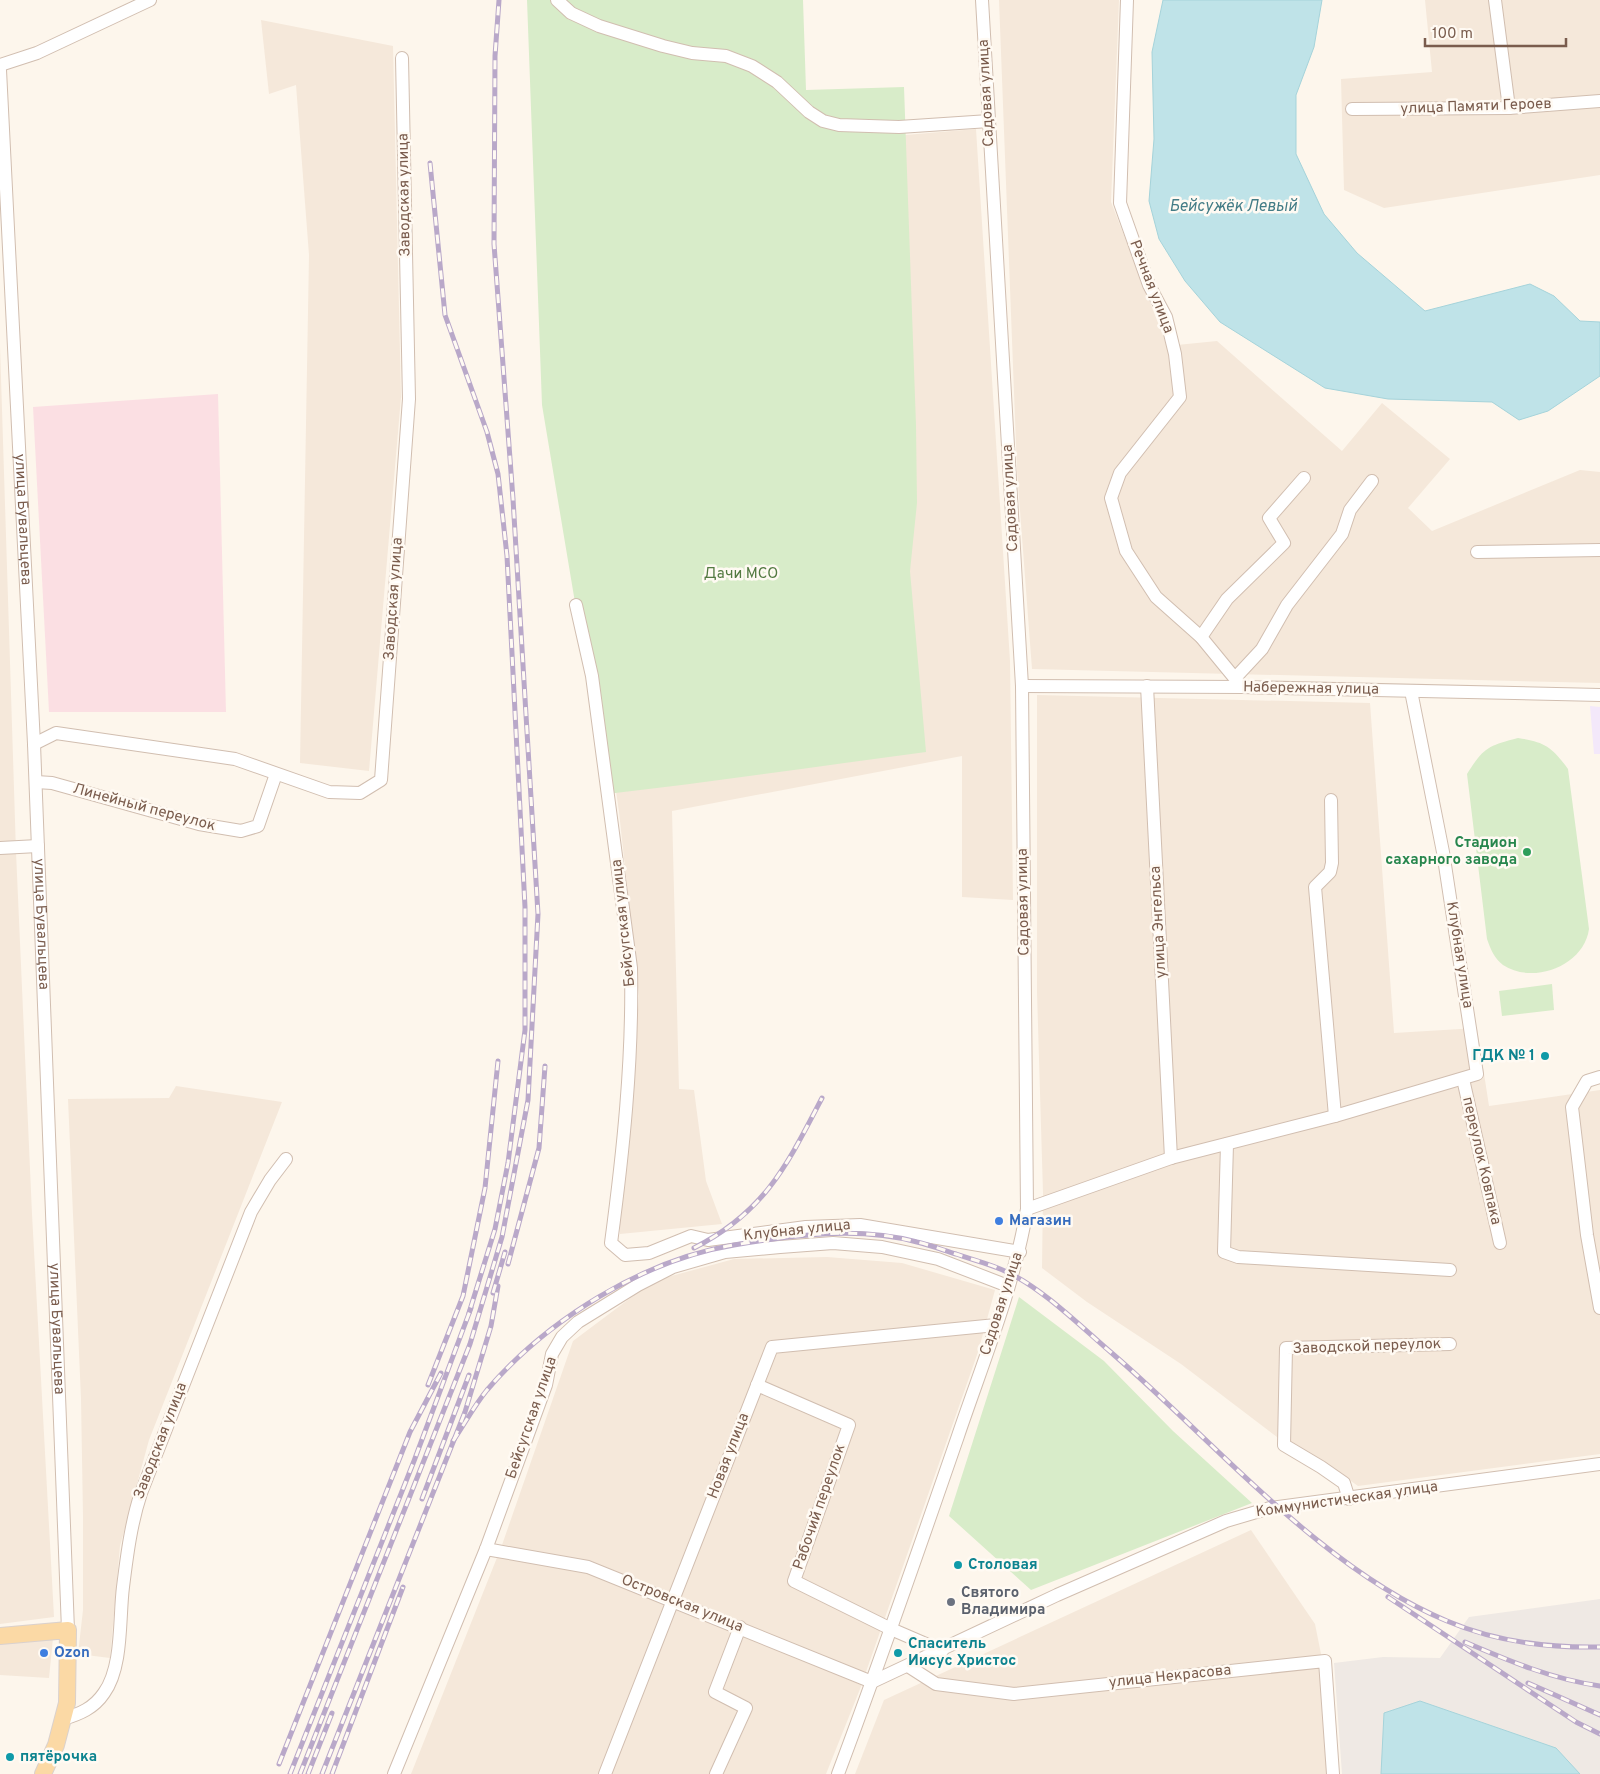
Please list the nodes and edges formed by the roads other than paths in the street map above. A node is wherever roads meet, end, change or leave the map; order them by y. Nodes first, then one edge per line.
1 (150, 0) edge
2 (557, 0) edge
3 (982, 0) edge
4 (1127, 0) edge
5 (1495, 0) edge
6 (402, 58) dead end
7 (0, 65) edge
8 (0, 70) edge
9 (1600, 101) edge
10 (1509, 108) junction
11 (1352, 109) dead end
12 (989, 121) junction
13 (1304, 478) dead end
14 (1372, 481) dead end
15 (1600, 550) edge
16 (1477, 552) dead end
17 (576, 605) dead end
18 (1201, 637) junction
19 (1239, 682) junction
20 (1022, 686) junction
21 (1147, 686) junction
22 (1411, 691) junction
23 (1600, 695) edge
24 (34, 744) junction
25 (276, 774) junction
26 (36, 782) junction
27 (1331, 800) dead end
28 (38, 846) junction
29 (0, 848) edge
30 (1600, 1077) edge
31 (1463, 1079) junction
32 (1335, 1116) junction
33 (1227, 1144) junction
34 (1171, 1158) junction
35 (286, 1159) dead end
36 (1027, 1209) junction
37 (611, 1243) joint
38 (1500, 1243) dead end
39 (1020, 1252) junction
40 (1450, 1270) dead end
41 (1008, 1286) junction
42 (1600, 1308) edge
43 (996, 1325) junction
44 (1450, 1344) dead end
45 (757, 1385) junction
46 (1600, 1464) edge
47 (1349, 1499) junction
48 (486, 1549) junction
49 (673, 1600) junction
50 (740, 1627) junction
51 (891, 1629) junction
52 (68, 1630) junction
53 (0, 1636) edge
54 (942, 1651) junction
55 (908, 1666) junction
56 (872, 1682) junction
57 (63, 1719) junction
58 (43, 1774) edge
59 (394, 1774) edge
60 (604, 1774) edge
61 (716, 1774) edge
62 (838, 1774) edge
63 (1333, 1774) edge

1 - 7 street
2 - 12 street
3 - 12 street, Садовая улица
4 - 18 street, Речная улица
5 - 10 street
6 - 25 street, Заводская улица
8 - 24 street, улица Бувальцева
9 - 10 street, улица Памяти Героев
10 - 11 street, улица Памяти Героев
12 - 20 street, Садовая улица
13 - 18 street
14 - 19 street
15 - 16 street
17 - 37 street, Бейсугская улица
18 - 19 street, Речная улица
19 - 21 street, Набережная улица
19 - 22 street, Набережная улица
20 - 21 street, Набережная улица
20 - 36 street, Садовая улица
21 - 34 street, улица Энгельса
22 - 23 street, Набережная улица
22 - 31 street, Клубная улица
24 - 25 street, Заводская улица
24 - 26 street, улица Бувальцева
25 - 26 street, Линейный переулок
26 - 28 street, улица Бувальцева
27 - 32 street
28 - 29 street
28 - 52 street, улица Бувальцева
30 - 42 street
31 - 32 street
31 - 38 street, переулок Ковпака
32 - 33 street
33 - 34 street
33 - 40 street
34 - 36 street
35 - 57 street, Заводская улица
36 - 39 street, Садовая улица
37 - 39 street, Клубная улица
39 - 41 street, Садовая улица
41 - 43 street, Садовая улица
41 - 48 street, Бейсугская улица
43 - 45 street, Новая улица
43 - 51 street, Садовая улица
44 - 47 street, Заводской переулок
45 - 49 street, Новая улица
45 - 51 street, Рабочий переулок
46 - 47 street, Коммунистическая улица
47 - 54 street, Коммунистическая улица
48 - 49 street, Островская улица
48 - 59 street, Бейсугская улица
49 - 50 street, Островская улица
49 - 60 street, Новая улица
50 - 56 street, Островская улица
50 - 61 street
51 - 54 street
51 - 56 street, Садовая улица
52 - 53 main road
52 - 57 main road, улица Бувальцева
54 - 55 street, Коммунистическая улица
55 - 56 street, Коммунистическая улица
55 - 63 street, улица Некрасова
56 - 62 street, Садовая улица
57 - 58 main road, улица Бувальцева

